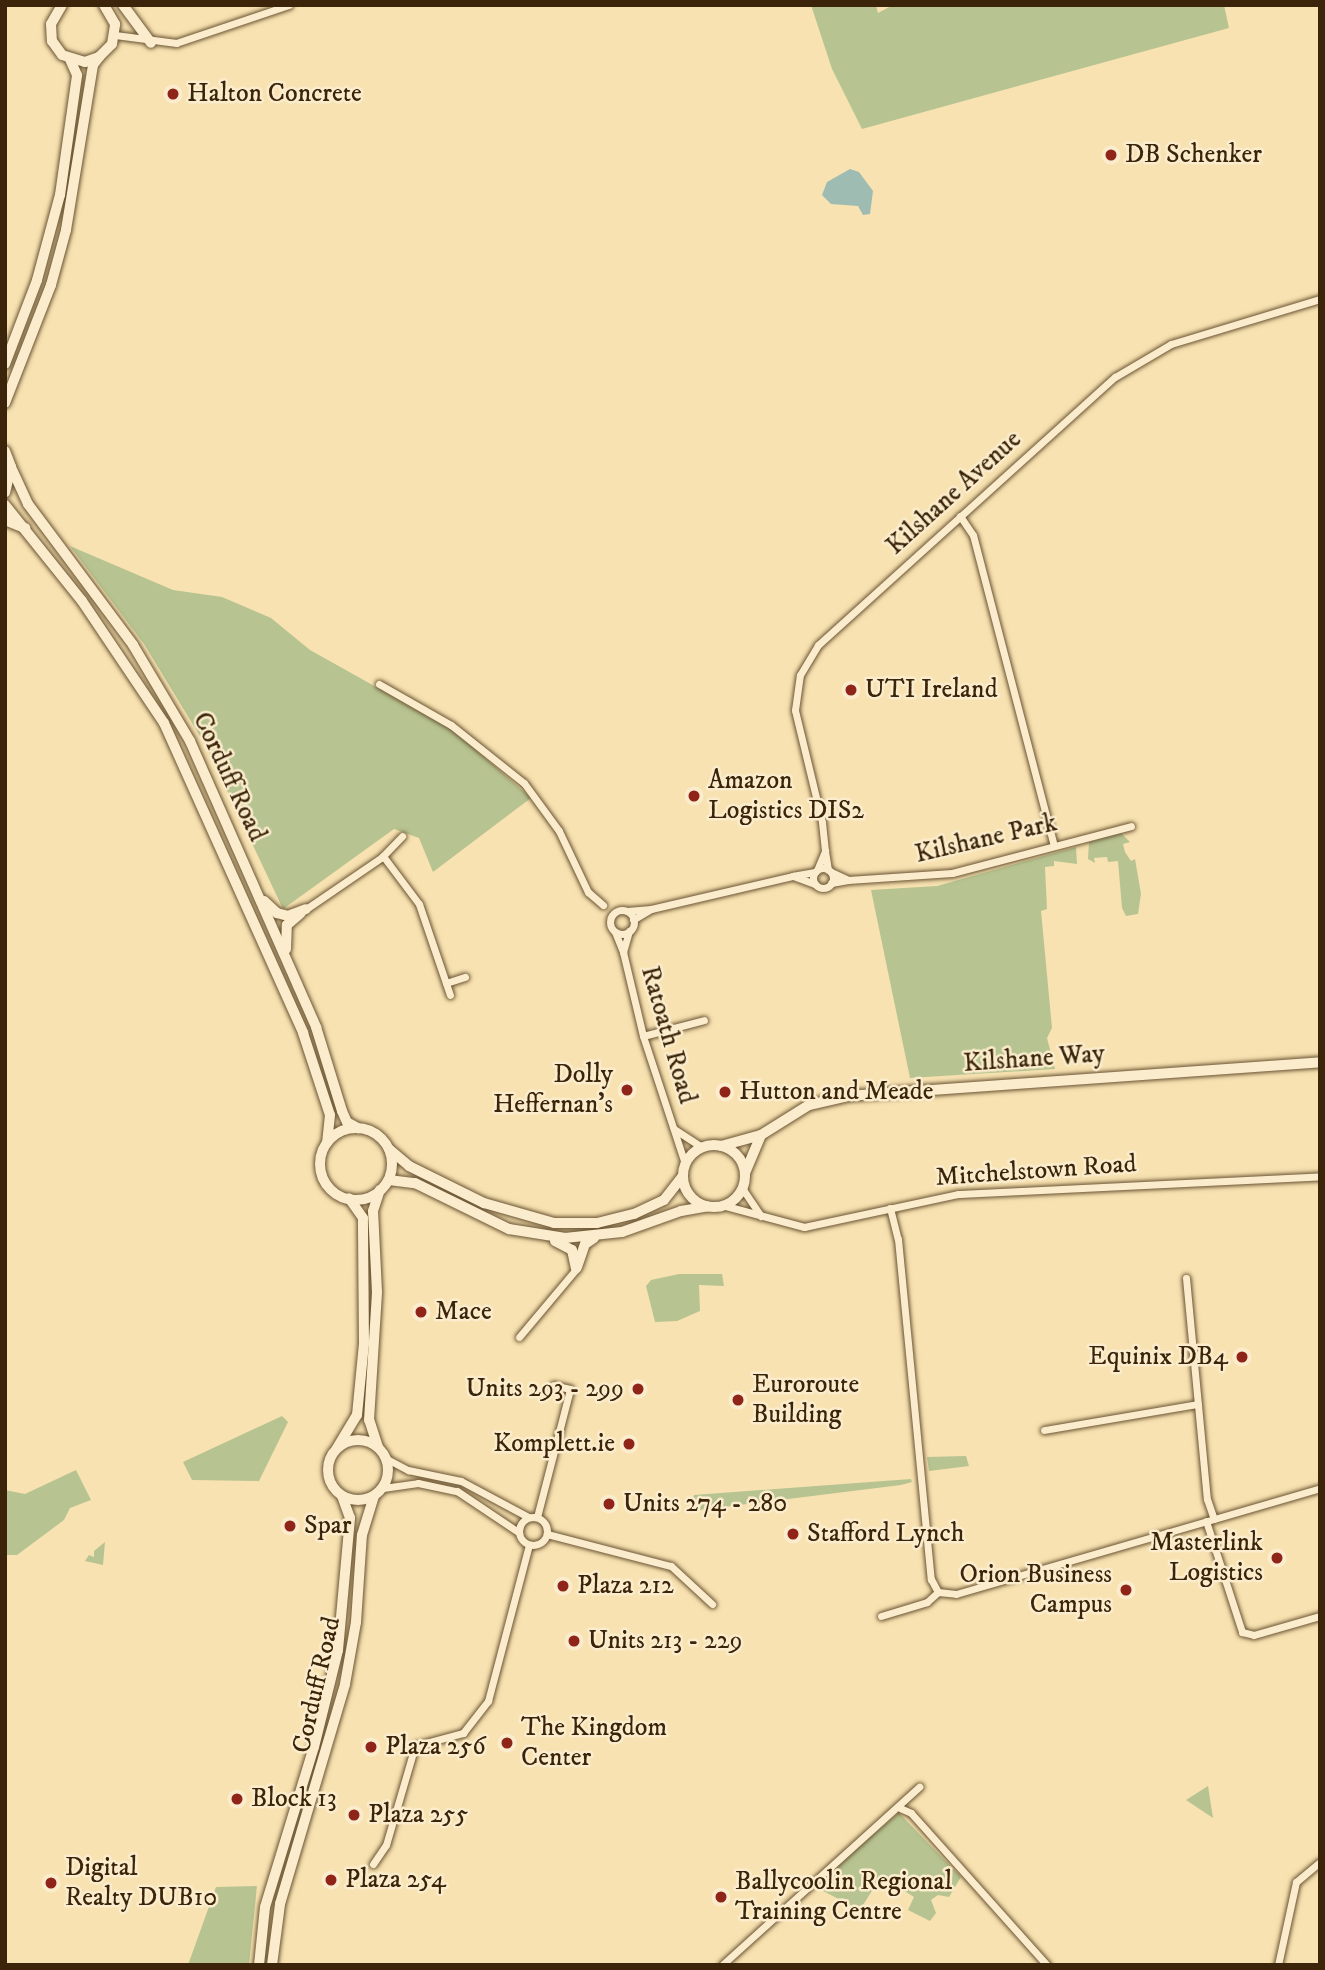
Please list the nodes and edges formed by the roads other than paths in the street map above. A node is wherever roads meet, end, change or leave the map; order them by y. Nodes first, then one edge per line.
1 (62, 5) edge
2 (104, 5) edge
3 (123, 5) edge
4 (289, 5) edge
5 (115, 35) junction
6 (151, 43) junction
7 (99, 57) junction
8 (70, 59) junction
9 (1320, 299) edge
10 (5, 365) edge
11 (5, 403) edge
12 (5, 451) edge
13 (11, 467) junction
14 (5, 492) edge
15 (5, 505) edge
16 (960, 516) junction
17 (5, 520) edge
18 (32, 534) junction
19 (379, 684) dead end
20 (1131, 825) dead end
21 (402, 836) dead end
22 (233, 839) junction
23 (1054, 846) junction
24 (825, 851) junction
25 (383, 856) junction
26 (816, 871) junction
27 (829, 871) junction
28 (793, 876) junction
29 (848, 880) junction
30 (831, 883) junction
31 (815, 884) junction
32 (603, 905) junction
33 (306, 909) junction
34 (651, 909) junction
35 (622, 911) junction
36 (633, 920) junction
37 (610, 922) junction
38 (615, 931) junction
39 (629, 931) junction
40 (623, 953) junction
41 (466, 978) dead end
42 (446, 984) junction
43 (302, 994) junction
44 (450, 995) dead end
45 (704, 1020) dead end
46 (643, 1036) junction
47 (1320, 1062) edge
48 (358, 1128) junction
49 (674, 1128) junction
50 (761, 1135) junction
51 (327, 1143) junction
52 (721, 1146) junction
53 (702, 1147) junction
54 (388, 1149) junction
55 (684, 1170) junction
56 (745, 1173) junction
57 (1320, 1176) edge
58 (388, 1180) junction
59 (742, 1188) junction
60 (380, 1190) junction
61 (349, 1198) junction
62 (722, 1205) junction
63 (708, 1206) junction
64 (890, 1208) junction
65 (761, 1216) junction
66 (540, 1236) junction
67 (597, 1237) junction
68 (576, 1269) junction
69 (1186, 1278) dead end
70 (519, 1337) dead end
71 (553, 1385) dead end
72 (1198, 1404) junction
73 (1044, 1430) dead end
74 (378, 1447) junction
75 (337, 1448) junction
76 (387, 1460) junction
77 (1320, 1488) edge
78 (379, 1492) junction
79 (342, 1496) junction
80 (528, 1517) junction
81 (537, 1517) junction
82 (1210, 1520) junction
83 (518, 1532) junction
84 (547, 1534) junction
85 (529, 1545) junction
86 (938, 1592) junction
87 (712, 1604) dead end
88 (881, 1616) dead end
89 (1320, 1616) edge
90 (919, 1787) dead end
91 (900, 1808) junction
92 (1320, 1862) edge
93 (373, 1864) dead end
94 (258, 1965) edge
95 (272, 1965) edge
96 (722, 1965) edge
97 (1047, 1965) edge
98 (1278, 1965) edge

1 - 8 street
2 - 5 street
3 - 6 street
4 - 6 street
5 - 6 street
5 - 7 street
7 - 8 street
7 - 11 street
8 - 10 street
9 - 16 street, Kilshane Avenue
12 - 13 street, Corduff Road
13 - 14 street
13 - 22 street, Corduff Road
15 - 18 street, Corduff Road
16 - 23 street
16 - 24 street, Kilshane Avenue
17 - 18 street
18 - 51 street, Corduff Road
19 - 32 street
20 - 23 street, Kilshane Park
21 - 25 street
22 - 33 street
22 - 43 street, Corduff Road
23 - 29 street, Kilshane Park
24 - 26 street
24 - 27 street, Kilshane Avenue
25 - 33 street
25 - 42 street
26 - 27 street
26 - 28 street
26 - 31 street
27 - 29 street, Kilshane Park
27 - 30 street, Kilshane Avenue
28 - 31 street
28 - 34 street
29 - 30 street, Kilshane Park
30 - 31 street, Kilshane Park
32 - 35 street
32 - 37 street
33 - 43 street
34 - 35 street
34 - 36 street
35 - 36 street
35 - 37 street
36 - 39 street, Ratoath Road
37 - 38 street, Ratoath Road
38 - 39 street
38 - 40 street, Ratoath Road
39 - 40 street, Ratoath Road
40 - 46 street, Ratoath Road
41 - 42 street
42 - 44 street
43 - 48 street, Corduff Road
45 - 46 street
46 - 49 street, Ratoath Road
47 - 50 street, Kilshane Way
48 - 51 street
48 - 54 street
49 - 53 street, Ratoath Road
49 - 55 street, Ratoath Road
50 - 52 street, Kilshane Way
50 - 56 street
51 - 61 street
52 - 53 street
52 - 56 street
53 - 55 street
54 - 55 street
54 - 58 street
55 - 63 street
56 - 59 street
57 - 64 street, Mitchelstown Road
58 - 60 street
58 - 66 street
59 - 62 street
59 - 65 street
60 - 61 street
60 - 74 street
61 - 75 street
62 - 63 street
62 - 65 street, Mitchelstown Road
63 - 67 street
64 - 65 street, Mitchelstown Road
64 - 86 street
66 - 67 street
66 - 68 street
67 - 68 street
68 - 70 street
69 - 72 street
71 - 81 street
72 - 73 street
72 - 82 street
74 - 75 street
74 - 76 street
75 - 79 street
76 - 78 street
76 - 80 street
77 - 82 street
78 - 79 street
78 - 83 street
78 - 95 street, Corduff Road
79 - 94 street, Corduff Road
80 - 81 street
80 - 83 street
81 - 84 street
82 - 86 street
82 - 89 street
83 - 85 street
84 - 85 street
84 - 87 street
85 - 93 street
86 - 88 street
90 - 91 street
91 - 96 street
91 - 97 street
92 - 98 street

